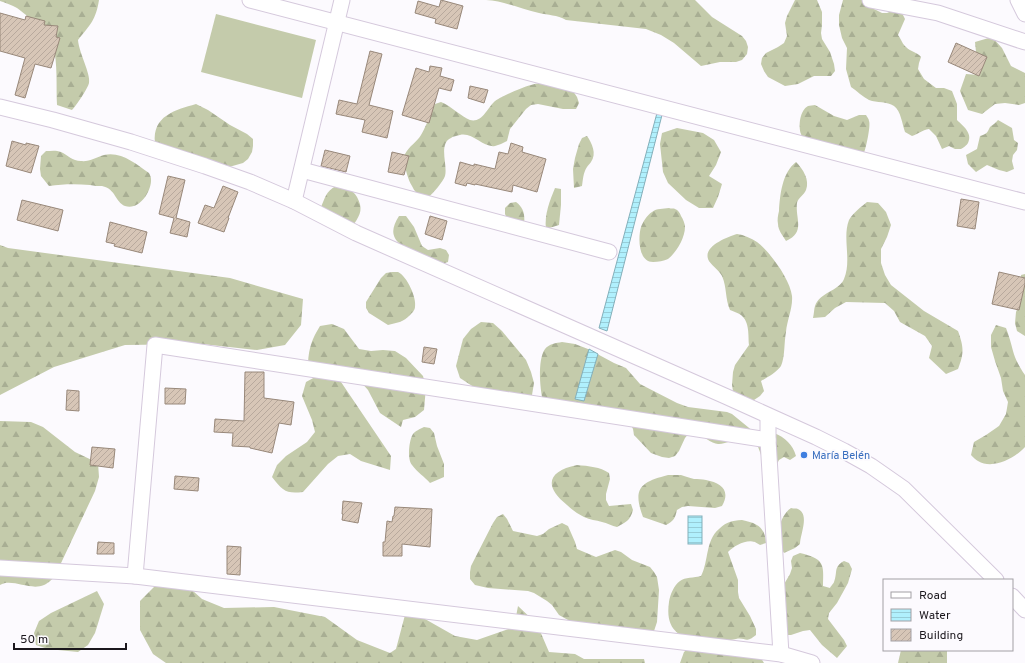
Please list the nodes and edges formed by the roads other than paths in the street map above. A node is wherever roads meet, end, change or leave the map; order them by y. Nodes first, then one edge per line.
1 (250, 0) edge
2 (342, 0) edge
3 (870, 0) edge
4 (1018, 0) edge
5 (1025, 14) edge
6 (337, 22) junction
7 (1025, 42) edge
8 (0, 107) edge
9 (302, 170) junction
10 (294, 201) junction
11 (1025, 202) edge
12 (609, 252) dead end
13 (768, 416) junction
14 (768, 440) junction
15 (0, 568) edge
16 (135, 576) junction
17 (995, 579) edge
18 (1013, 597) edge
19 (1025, 610) edge
20 (781, 654) junction
21 (812, 663) edge

1 - 6 street
2 - 6 street
3 - 7 street
4 - 5 street
6 - 9 street
6 - 11 street
8 - 10 street
9 - 10 street
9 - 12 street
10 - 13 street
13 - 14 street
13 - 17 street
14 - 16 street
14 - 20 street
15 - 16 street
16 - 20 street
18 - 19 street
20 - 21 street

